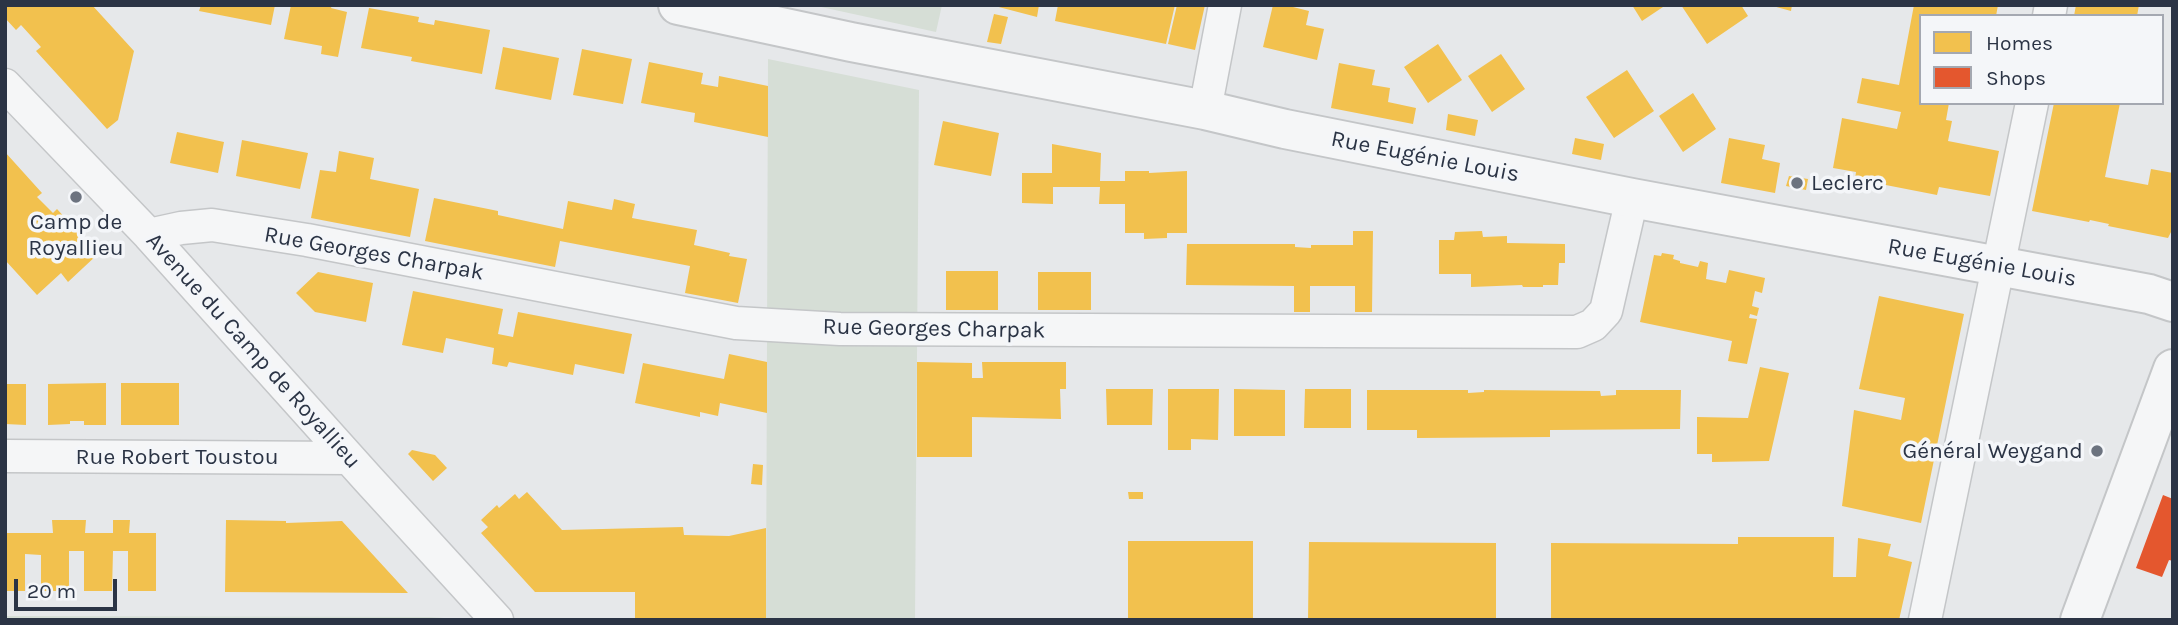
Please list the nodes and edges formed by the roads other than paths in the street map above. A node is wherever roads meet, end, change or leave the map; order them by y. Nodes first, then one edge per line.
1 (678, 5) edge
2 (1225, 5) edge
3 (5, 85) edge
4 (2032, 105) edge
5 (1205, 110) junction
6 (1632, 198) junction
7 (149, 235) junction
8 (1999, 266) junction
9 (2173, 302) edge
10 (2173, 369) edge
11 (5, 456) edge
12 (348, 458) junction
13 (497, 620) edge
14 (1925, 620) edge
15 (2080, 620) edge

1 - 5 street, Rue Eugénie Louis
2 - 5 street
3 - 7 street, Avenue du Camp de Royallieu
4 - 8 street
5 - 6 street, Rue Eugénie Louis
6 - 7 street, Rue Georges Charpak
6 - 8 street, Rue Eugénie Louis
7 - 12 street, Avenue du Camp de Royallieu
8 - 9 street, Rue Eugénie Louis
8 - 14 street
10 - 15 street
11 - 12 street, Rue Robert Toustou
12 - 13 street, Avenue du Camp de Royallieu

